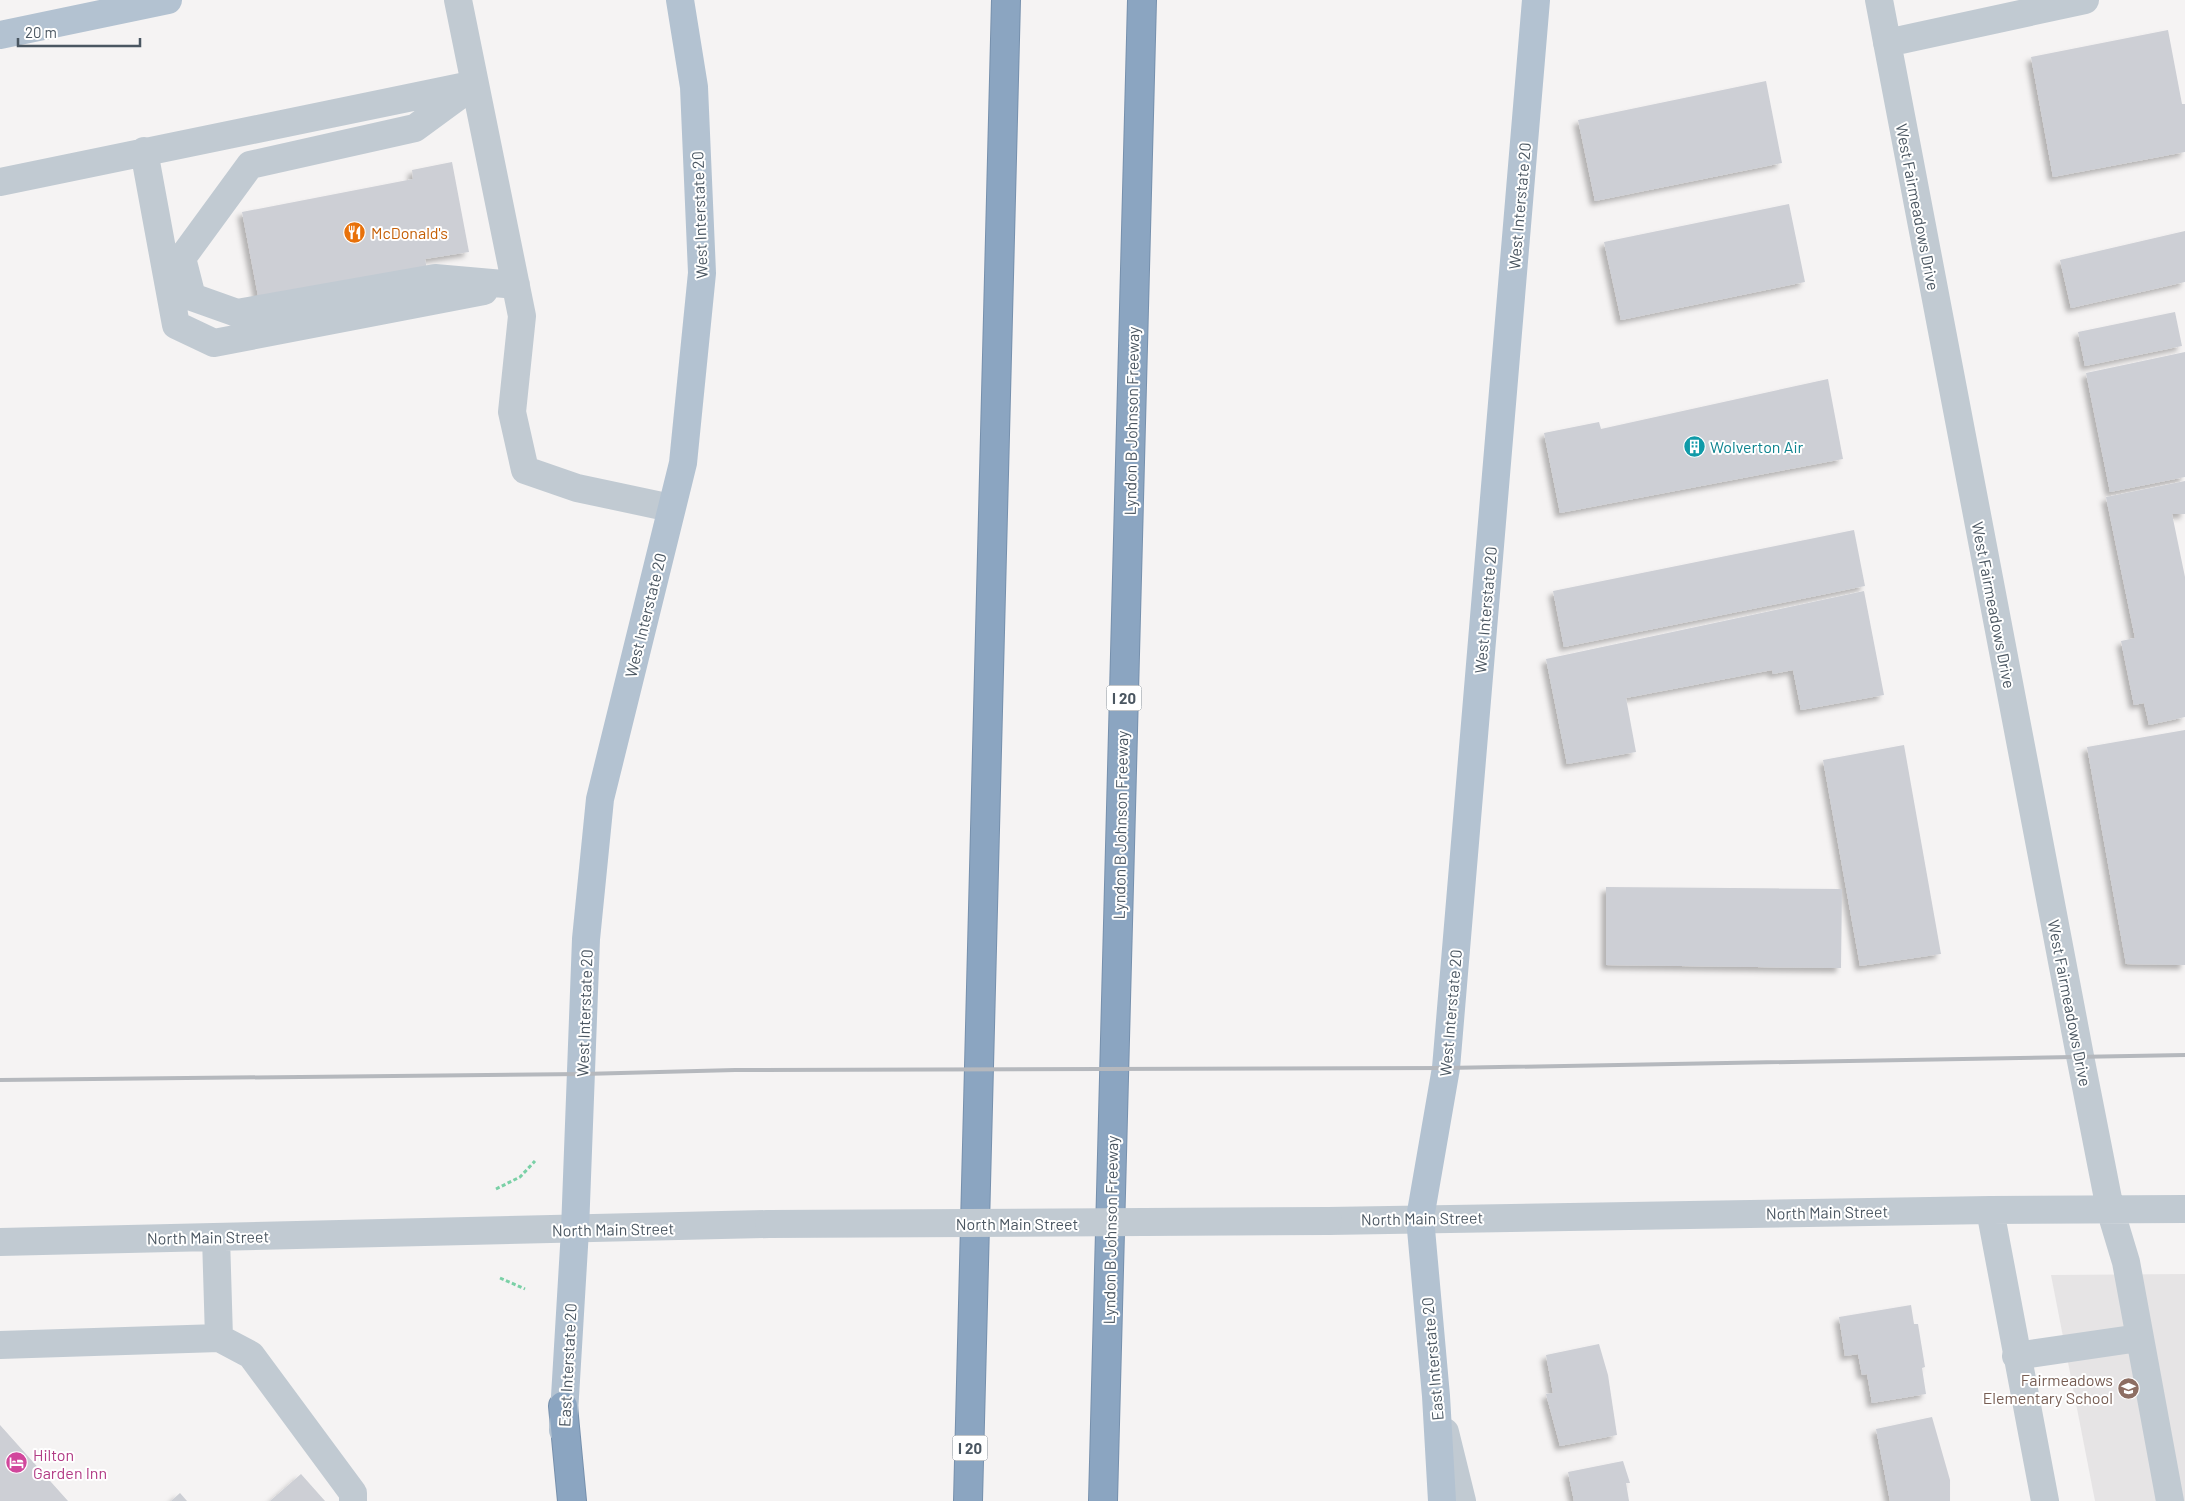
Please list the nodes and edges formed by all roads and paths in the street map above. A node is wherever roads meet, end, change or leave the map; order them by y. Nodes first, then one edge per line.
1 (168, 0) edge
2 (458, 0) edge
3 (680, 0) edge
4 (1006, 0) edge
5 (1142, 0) edge
6 (1536, 0) edge
7 (1879, 0) edge
8 (2085, 0) edge
9 (0, 35) edge
10 (1887, 43) junction
11 (475, 84) junction
12 (144, 151) junction
13 (0, 182) edge
14 (516, 285) junction
15 (671, 508) junction
16 (536, 1160) dead end
17 (496, 1189) dead end
18 (2110, 1209) junction
19 (2185, 1209) edge
20 (1990, 1210) junction
21 (1420, 1218) junction
22 (575, 1230) junction
23 (216, 1237) junction
24 (0, 1242) edge
25 (500, 1278) dead end
26 (525, 1290) dead end
27 (219, 1338) junction
28 (2139, 1338) junction
29 (0, 1345) edge
30 (2016, 1356) junction
31 (1436, 1396) junction
32 (563, 1406) junction
33 (353, 1501) edge
34 (564, 1501) edge
35 (572, 1501) edge
36 (968, 1501) edge
37 (1102, 1501) edge
38 (1442, 1501) edge
39 (1462, 1501) edge
40 (2045, 1501) edge
41 (2170, 1501) edge

1 - 9 main road
2 - 11 street
3 - 15 main road, West Interstate 20
4 - 36 highway, I 20
5 - 37 highway, Lyndon B Johnson Freeway / I 20
6 - 21 main road, West Interstate 20
7 - 10 street, West Fairmeadows Drive
8 - 10 street
10 - 18 street, West Fairmeadows Drive
11 - 12 street
11 - 14 street
11 - 14 street
12 - 13 street
12 - 14 street
14 - 15 street
15 - 22 main road, West Interstate 20
16 - 17 path
18 - 19 street, North Main Street
18 - 20 street, North Main Street
18 - 28 street, West Fairmeadows Drive
20 - 21 street, North Main Street
20 - 30 street
21 - 22 street, North Main Street, bridge
21 - 31 main road, East Interstate 20
22 - 23 street, North Main Street
22 - 32 main road, East Interstate 20
23 - 24 street, North Main Street
23 - 27 street
25 - 26 path
27 - 29 street
27 - 33 street
28 - 30 street
28 - 41 street, West Fairmeadows Drive
30 - 40 street
31 - 38 main road, East Interstate 20
31 - 39 street
32 - 34 main road, East Interstate 20
32 - 35 highway

